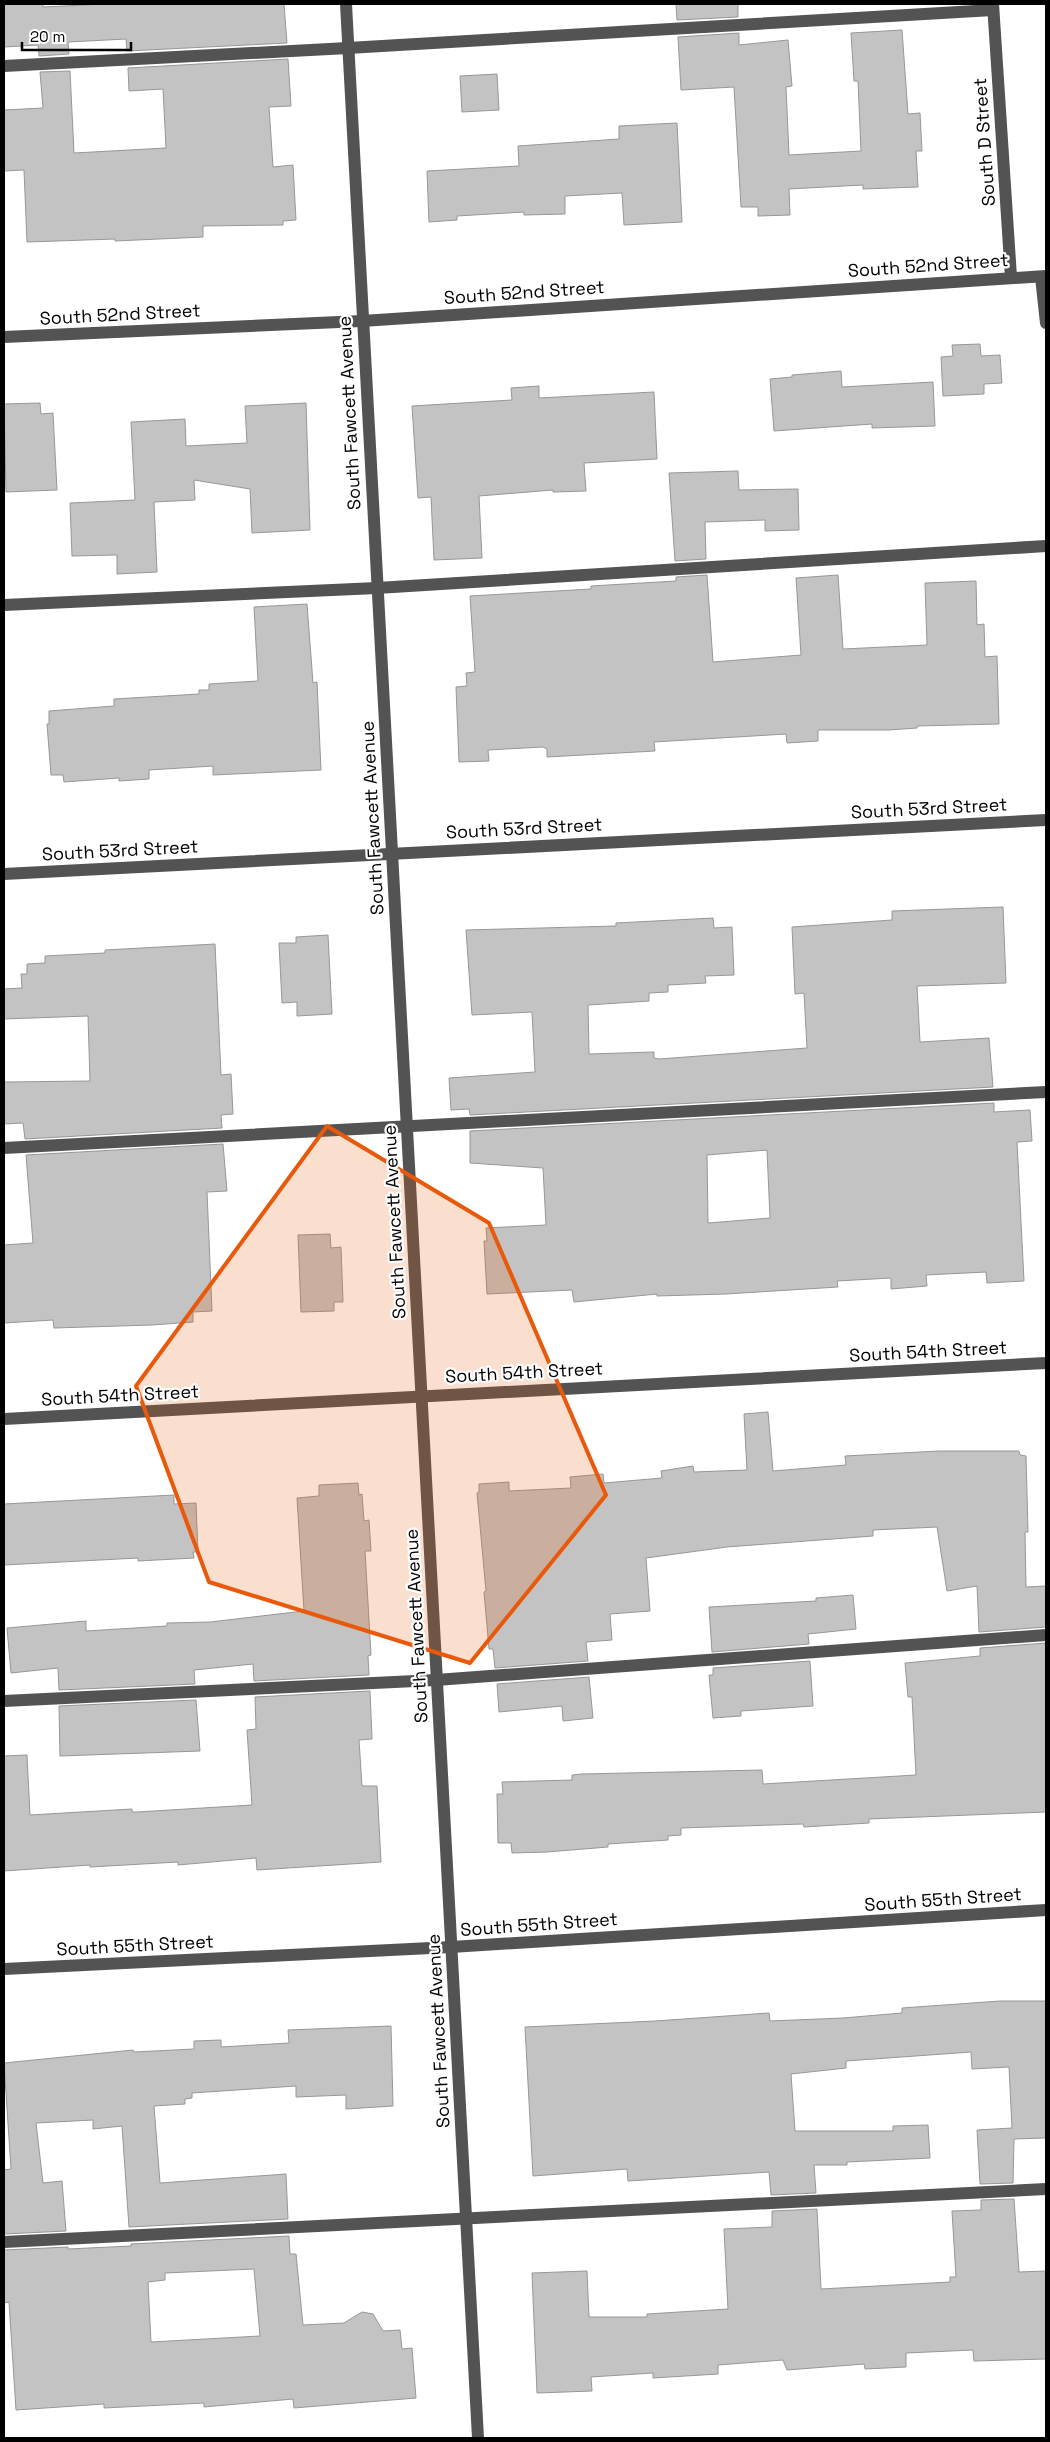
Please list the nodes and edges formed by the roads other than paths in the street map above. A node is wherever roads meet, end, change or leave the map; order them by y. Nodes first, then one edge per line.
1 (346, 4) edge
2 (993, 7) edge
3 (348, 48) junction
4 (4, 66) edge
5 (1044, 276) edge
6 (1011, 277) junction
7 (362, 321) junction
8 (1046, 323) edge
9 (4, 337) edge
10 (1046, 546) edge
11 (376, 588) junction
12 (4, 605) edge
13 (1046, 820) edge
14 (391, 852) junction
15 (4, 874) edge
16 (1046, 1092) edge
17 (406, 1128) junction
18 (4, 1148) edge
19 (1046, 1363) edge
20 (421, 1395) junction
21 (4, 1419) edge
22 (1046, 1636) edge
23 (436, 1680) junction
24 (4, 1701) edge
25 (1046, 1910) edge
26 (451, 1947) junction
27 (4, 1969) edge
28 (1046, 2189) edge
29 (466, 2220) junction
30 (4, 2242) edge
31 (478, 2438) edge

1 - 3 street, South Fawcett Avenue
2 - 3 street
2 - 6 street, South D Street
3 - 4 street
3 - 7 street, South Fawcett Avenue
5 - 6 street, South 52nd Street
5 - 8 street
6 - 7 street, South 52nd Street
7 - 9 street, South 52nd Street
7 - 11 street, South Fawcett Avenue
10 - 11 street
11 - 12 street
11 - 14 street, South Fawcett Avenue
13 - 14 street, South 53rd Street
14 - 15 street, South 53rd Street
14 - 17 street, South Fawcett Avenue
16 - 17 street
17 - 18 street
17 - 20 street, South Fawcett Avenue
19 - 20 street, South 54th Street
20 - 21 street, South 54th Street
20 - 23 street, South Fawcett Avenue
22 - 23 street
23 - 24 street
23 - 26 street, South Fawcett Avenue
25 - 26 street, South 55th Street
26 - 27 street, South 55th Street
26 - 29 street, South Fawcett Avenue
28 - 29 street
29 - 30 street
29 - 31 street, South Fawcett Avenue

